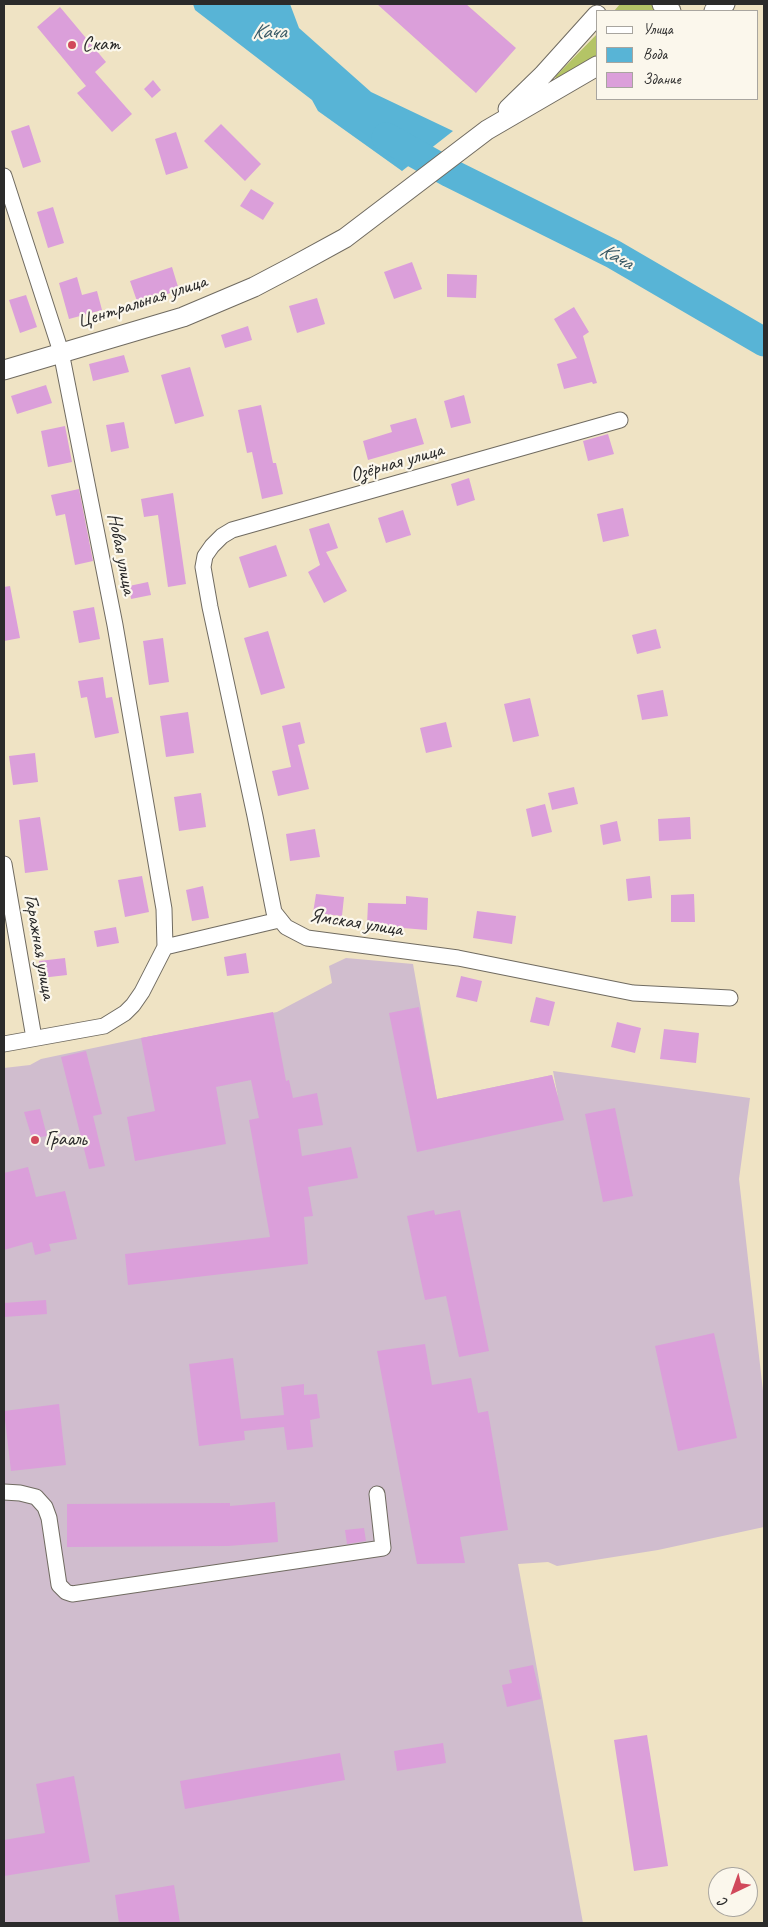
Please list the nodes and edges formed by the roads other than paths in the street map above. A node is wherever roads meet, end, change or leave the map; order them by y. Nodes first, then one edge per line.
1 (596, 16) edge
2 (596, 67) edge
3 (488, 130) junction
4 (4, 176) edge
5 (61, 352) junction
6 (4, 370) edge
7 (620, 420) dead end
8 (203, 567) joint
9 (4, 864) edge
10 (279, 920) junction
11 (166, 947) junction
12 (730, 998) dead end
13 (34, 1038) junction
14 (4, 1044) edge
15 (4, 1492) edge
16 (378, 1494) dead end

1 - 3 street
2 - 3 street
3 - 5 street, Центральная улица
4 - 5 street, Новая улица
5 - 6 street, Центральная улица
5 - 11 street, Новая улица
7 - 8 street, Озёрная улица
8 - 10 street, Ямская улица
9 - 13 street, Гаражная улица
10 - 11 street
10 - 12 street, Ямская улица
11 - 13 street
13 - 14 street
15 - 16 street

